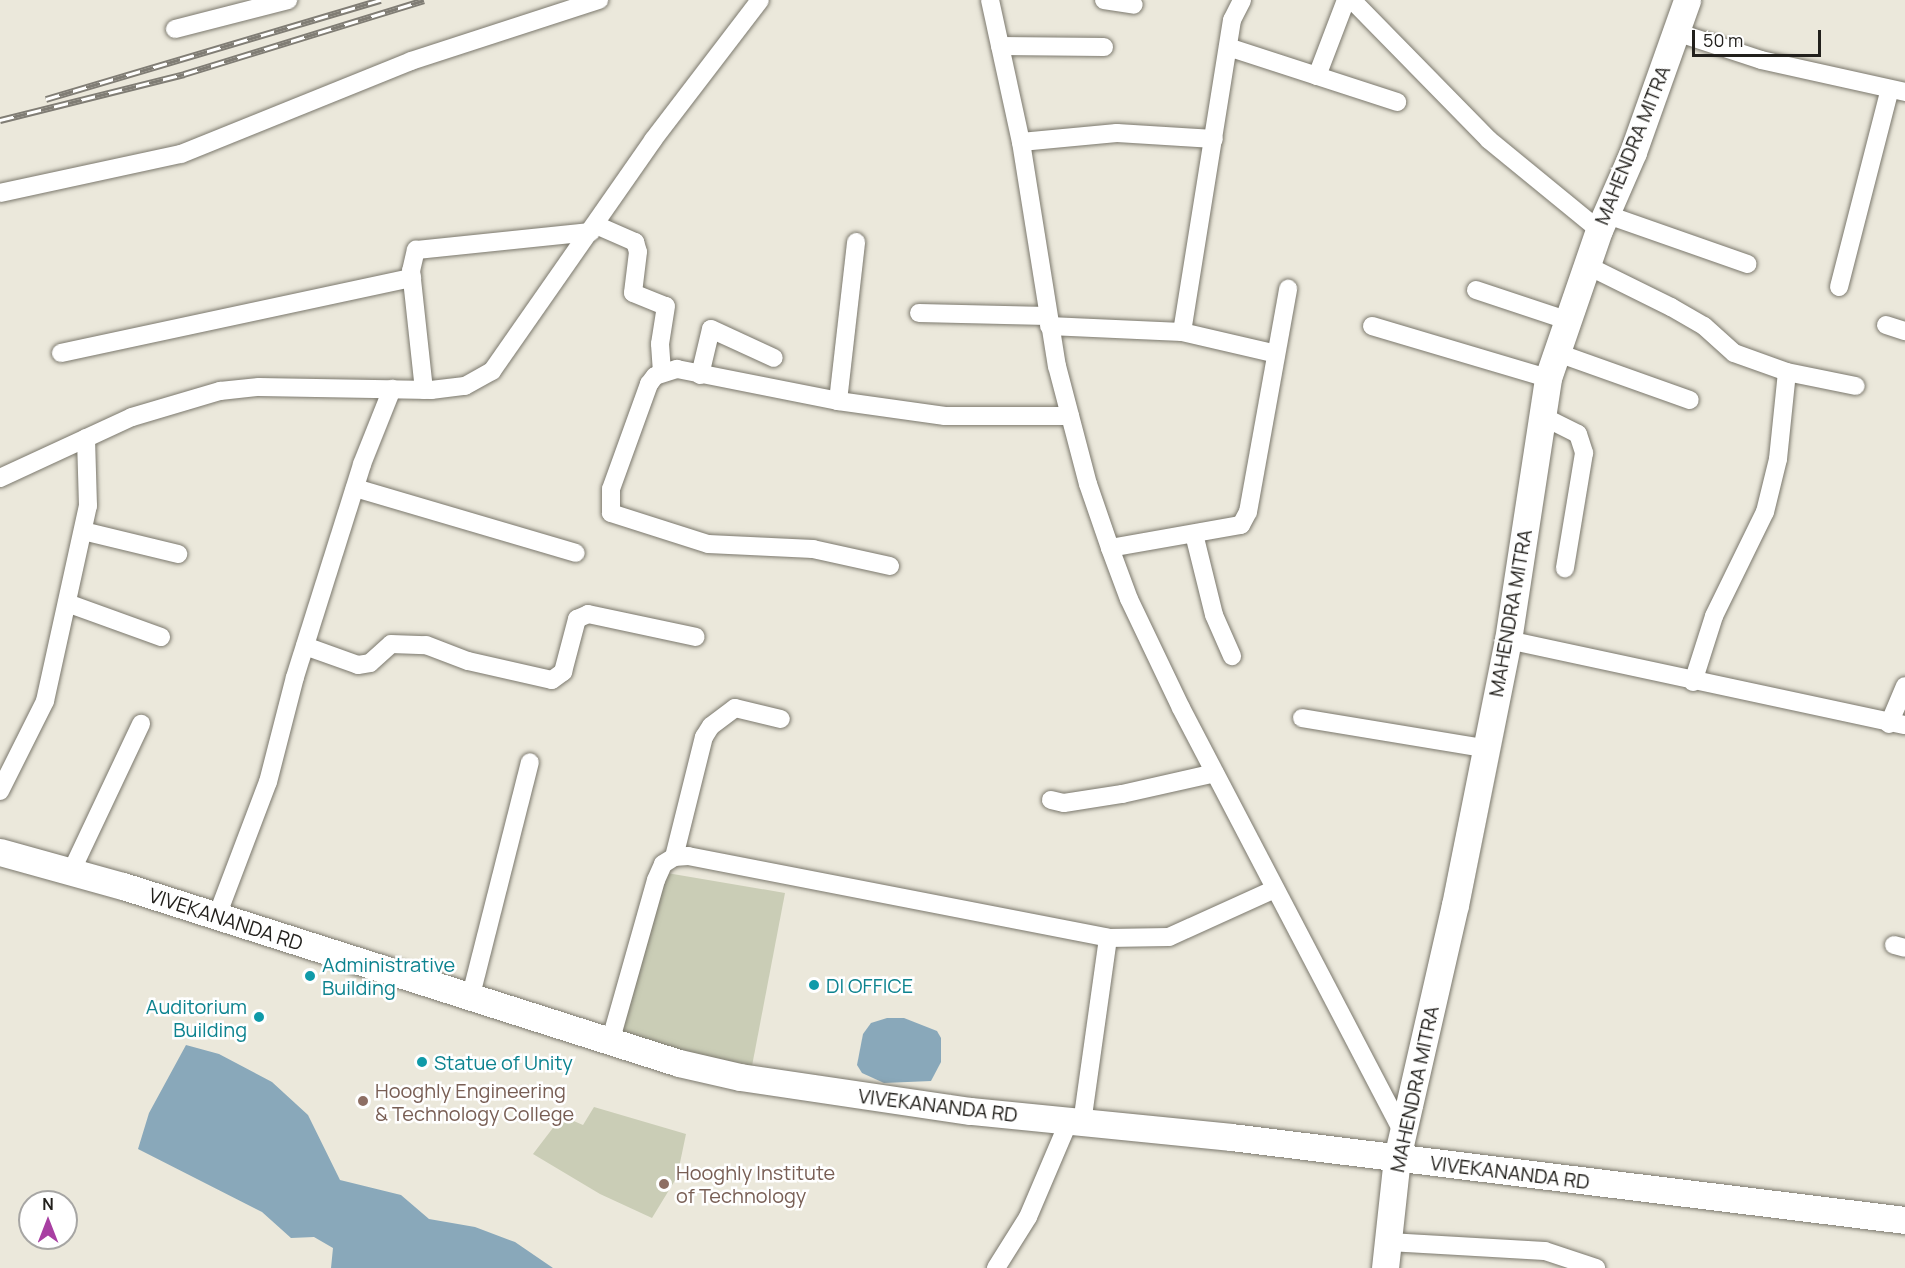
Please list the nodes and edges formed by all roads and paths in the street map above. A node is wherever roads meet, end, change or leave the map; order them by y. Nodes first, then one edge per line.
1 (288, 0) edge
2 (599, 0) edge
3 (760, 0) edge
4 (990, 0) edge
5 (1104, 0) edge
6 (1242, 0) edge
7 (1346, 0) edge
8 (1352, 0) edge
9 (1687, 0) edge
10 (1134, 5) dead end
11 (175, 29) dead end
12 (1676, 32) junction
13 (1000, 46) junction
14 (1104, 47) dead end
15 (1228, 48) junction
16 (1317, 76) junction
17 (1898, 90) edge
18 (1397, 102) dead end
19 (1214, 139) junction
20 (1021, 142) junction
21 (0, 193) edge
22 (1602, 222) junction
23 (593, 228) junction
24 (856, 242) dead end
25 (1748, 264) dead end
26 (1586, 265) junction
27 (412, 278) junction
28 (1839, 287) dead end
29 (1288, 289) dead end
30 (1476, 290) dead end
31 (920, 313) dead end
32 (1566, 320) junction
33 (1048, 321) junction
34 (1886, 325) dead end
35 (1372, 326) dead end
36 (1905, 331) edge
37 (1182, 332) junction
38 (1555, 352) junction
39 (61, 353) dead end
40 (1274, 353) junction
41 (774, 358) dead end
42 (662, 372) junction
43 (1787, 372) junction
44 (700, 375) junction
45 (1548, 378) junction
46 (1856, 386) dead end
47 (392, 389) junction
48 (424, 390) junction
49 (1690, 400) dead end
50 (838, 401) junction
51 (1070, 416) junction
52 (1542, 416) junction
53 (86, 438) junction
54 (0, 478) edge
55 (355, 488) junction
56 (83, 531) junction
57 (1194, 534) junction
58 (1110, 548) junction
59 (576, 552) dead end
60 (178, 554) dead end
61 (890, 566) dead end
62 (1565, 568) dead end
63 (67, 603) junction
64 (161, 637) dead end
65 (696, 637) dead end
66 (1508, 640) junction
67 (305, 646) junction
68 (1232, 656) dead end
69 (1693, 682) junction
70 (1905, 686) edge
71 (1302, 718) dead end
72 (781, 719) dead end
73 (141, 723) dead end
74 (1897, 724) edge
75 (1483, 748) junction
76 (530, 762) dead end
77 (1215, 773) junction
78 (0, 791) edge
79 (1052, 800) dead end
80 (0, 852) edge
81 (674, 857) junction
82 (71, 872) junction
83 (1275, 889) junction
84 (217, 916) junction
85 (1108, 938) junction
86 (471, 995) junction
87 (611, 1039) junction
88 (1076, 1122) junction
89 (1400, 1145) junction
90 (1905, 1220) edge
91 (1389, 1242) junction
92 (996, 1268) edge
93 (1385, 1268) edge
94 (1596, 1268) edge

1 - 11 street
2 - 21 street
3 - 23 street
4 - 13 street
5 - 10 street
6 - 15 street
7 - 16 street
8 - 22 street
9 - 12 street, MAHENDRA MITRA
12 - 17 street
12 - 22 street, MAHENDRA MITRA
13 - 14 street
13 - 20 street
15 - 16 street
15 - 19 street
16 - 18 street
17 - 28 street
19 - 20 street
19 - 37 street
20 - 33 street
22 - 25 street
22 - 26 street, MAHENDRA MITRA
23 - 27 street
23 - 42 street
23 - 48 street
24 - 50 street
26 - 32 street, MAHENDRA MITRA
26 - 43 street
27 - 39 street
27 - 48 street
29 - 40 street
30 - 32 street
31 - 33 street
32 - 38 street, MAHENDRA MITRA
33 - 37 street
33 - 51 street
34 - 36 street
35 - 45 street
37 - 40 street
38 - 45 street, MAHENDRA MITRA
38 - 49 street
40 - 57 street
41 - 44 street
42 - 44 street
42 - 61 street
43 - 46 street
43 - 69 street
44 - 50 street
45 - 52 street, MAHENDRA MITRA
47 - 48 street
47 - 53 street
47 - 55 street
50 - 51 street
51 - 58 street
52 - 62 street
52 - 66 street, MAHENDRA MITRA
53 - 54 street
53 - 56 street
55 - 59 street
55 - 67 street
56 - 60 street
56 - 63 street
57 - 58 street
57 - 68 street
58 - 77 street
63 - 64 street
63 - 78 street
65 - 67 street
66 - 69 street
66 - 75 street, MAHENDRA MITRA
67 - 84 street
69 - 74 street
70 - 74 street
71 - 75 street
72 - 81 street
73 - 82 street
75 - 89 street, MAHENDRA MITRA
76 - 86 street
77 - 79 street
77 - 83 street
80 - 82 street, VIVEKANANDA RD
81 - 85 street
81 - 87 street
82 - 84 street, VIVEKANANDA RD
83 - 85 street
83 - 89 street
84 - 86 street, VIVEKANANDA RD
85 - 88 street
86 - 87 street, VIVEKANANDA RD
87 - 88 street, VIVEKANANDA RD
88 - 89 street, VIVEKANANDA RD
88 - 92 street
89 - 90 street, VIVEKANANDA RD
89 - 91 street, MAHENDRA MITRA
91 - 93 street, MAHENDRA MITRA
91 - 94 street

